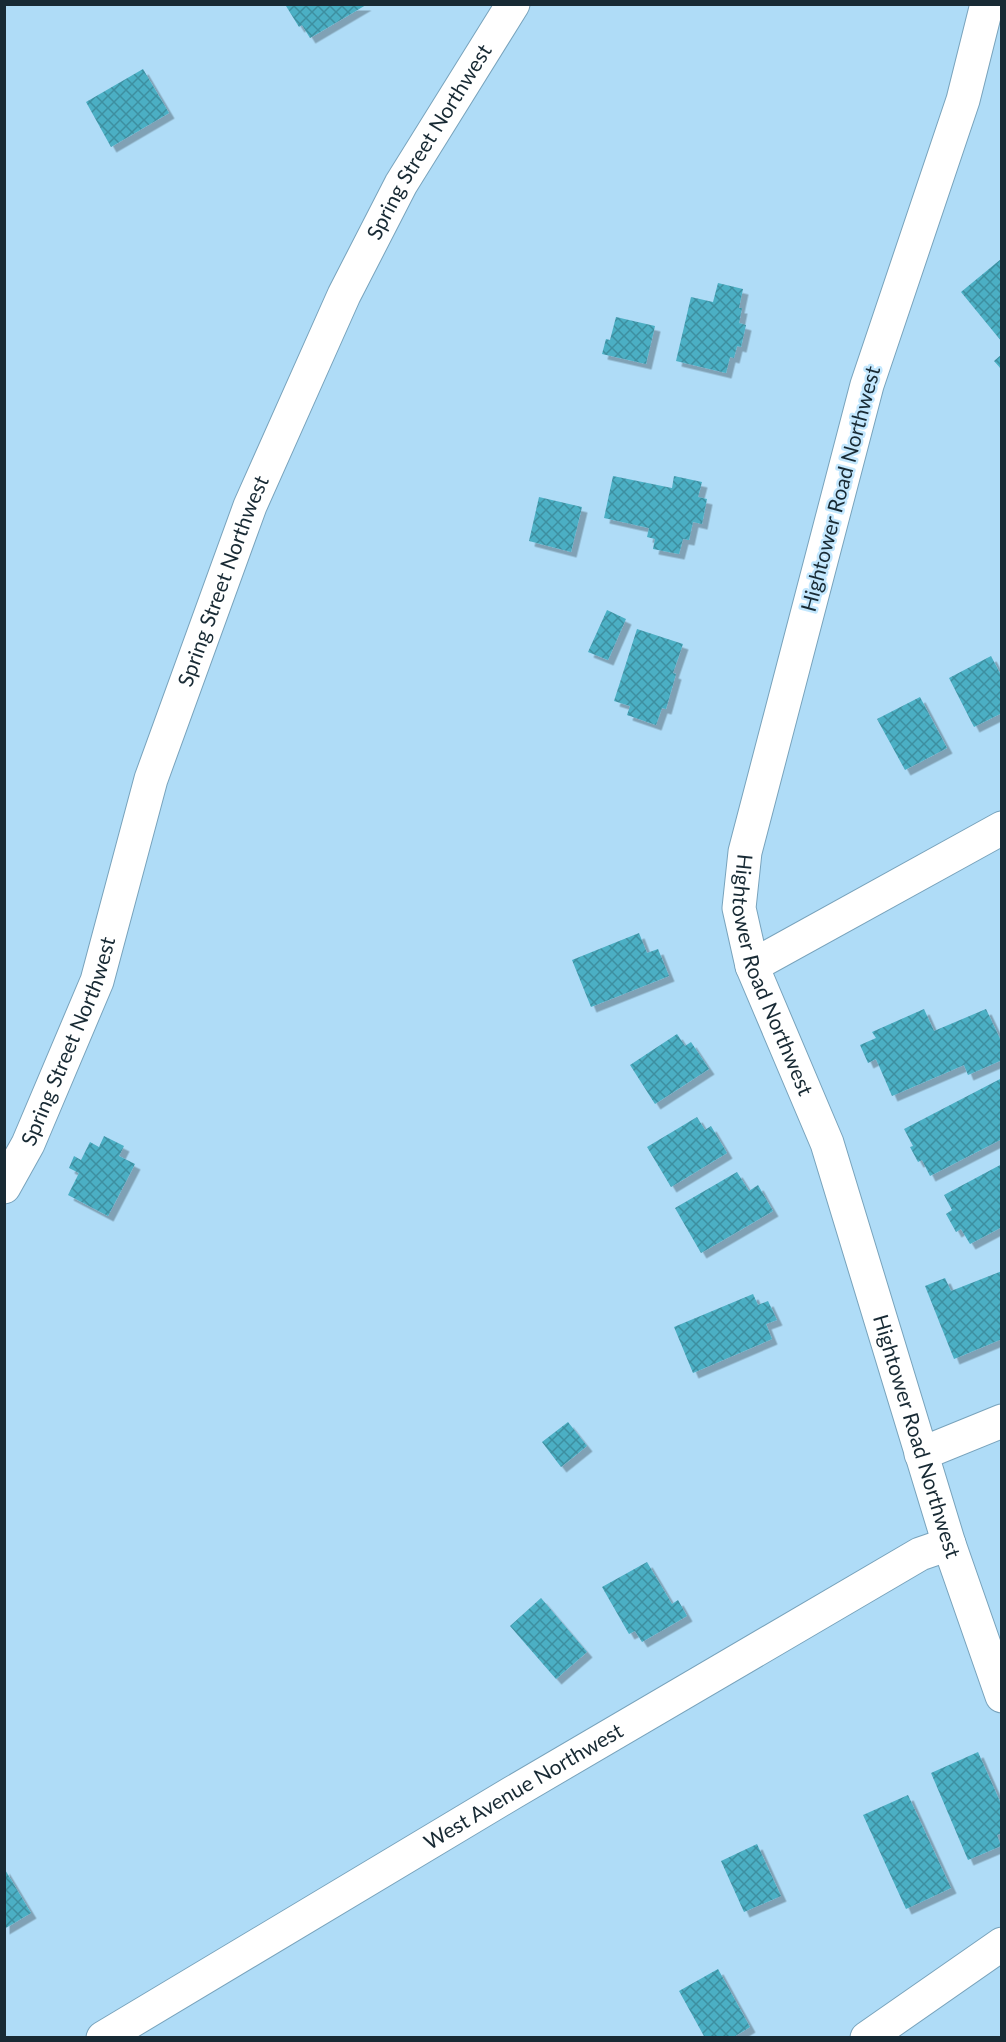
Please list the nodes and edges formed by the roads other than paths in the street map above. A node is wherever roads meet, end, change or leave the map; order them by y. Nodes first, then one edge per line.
1 (513, 4) edge
2 (987, 4) edge
3 (1002, 828) edge
4 (752, 966) junction
5 (13, 1155) edge
6 (4, 1187) edge
7 (1002, 1422) edge
8 (921, 1454) junction
9 (949, 1544) junction
10 (1002, 1695) edge
11 (1002, 1944) edge
12 (103, 2037) edge
13 (867, 2037) edge

1 - 5 street, Spring Street Northwest
2 - 4 street, Hightower Road Northwest
3 - 4 street
4 - 8 street, Hightower Road Northwest
5 - 6 street, Spring Street Northwest
7 - 8 street
8 - 9 street, Hightower Road Northwest
9 - 10 street, Hightower Road Northwest
9 - 12 street, West Avenue Northwest
11 - 13 street

